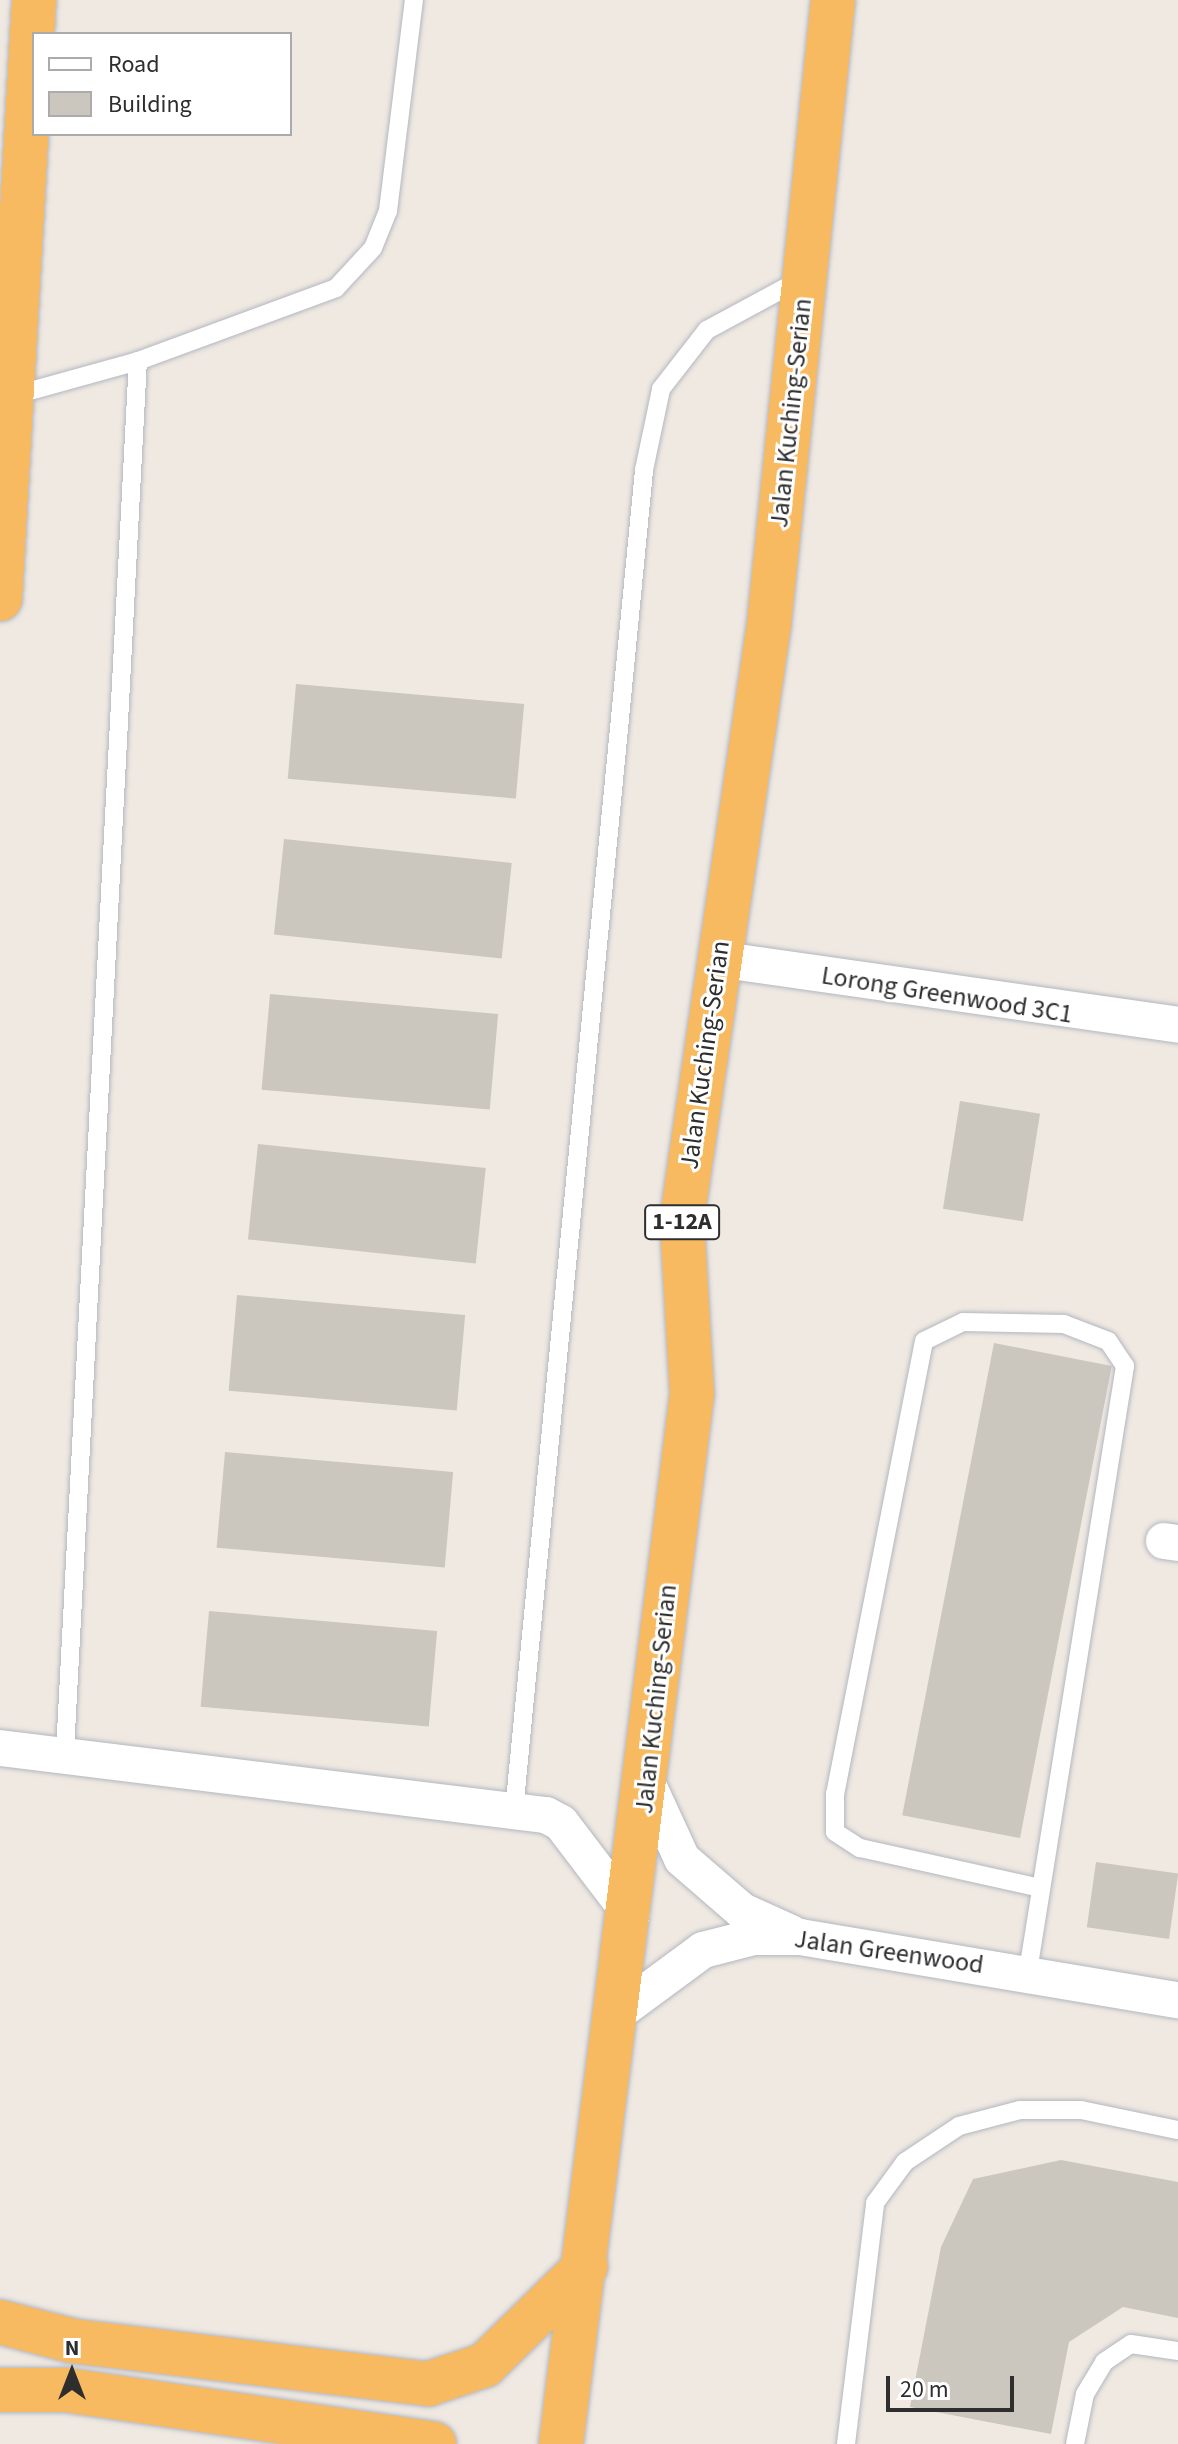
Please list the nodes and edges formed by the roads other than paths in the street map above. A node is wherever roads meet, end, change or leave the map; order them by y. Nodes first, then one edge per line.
1 (34, 0) edge
2 (414, 0) edge
3 (833, 0) edge
4 (32, 32) edge
5 (32, 34) edge
6 (806, 276) junction
7 (138, 361) junction
8 (11, 396) junction
9 (0, 599) edge
10 (717, 959) junction
11 (1178, 1025) edge
12 (0, 1748) edge
13 (65, 1752) junction
14 (648, 1785) junction
15 (514, 1811) junction
16 (1040, 1888) junction
17 (631, 1915) junction
18 (800, 1937) junction
19 (1028, 1971) junction
20 (1178, 2000) edge
21 (619, 2012) junction
22 (1178, 2130) edge
23 (586, 2266) junction
24 (0, 2322) edge
25 (1178, 2351) edge
26 (0, 2390) edge
27 (434, 2444) edge
28 (561, 2444) edge
29 (846, 2444) edge
30 (1075, 2444) edge

1 - 4 highway
2 - 7 lane
3 - 6 highway, Jalan Kuching-Serian / 1-12A
5 - 8 highway
6 - 10 highway, Jalan Kuching-Serian / 1-12A
6 - 15 lane
7 - 8 lane
7 - 13 lane
8 - 9 highway
10 - 11 street, Lorong Greenwood 3C1
10 - 14 highway, Jalan Kuching-Serian / 1-12A
12 - 13 street
13 - 15 street
14 - 17 highway, Jalan Kuching-Serian / 1-12A
14 - 18 street
15 - 17 street
16 - 16 lane
16 - 19 lane
17 - 21 highway, Jalan Kuching-Serian / 1-12A
18 - 19 street, Jalan Greenwood
18 - 21 street, Jalan Greenwood
19 - 20 street, Jalan Greenwood
21 - 23 highway, Jalan Kuching-Serian / 1-12A
22 - 29 lane
23 - 24 highway
23 - 28 highway, Jalan Kuching-Serian / 1-12A
25 - 30 lane
26 - 27 highway

